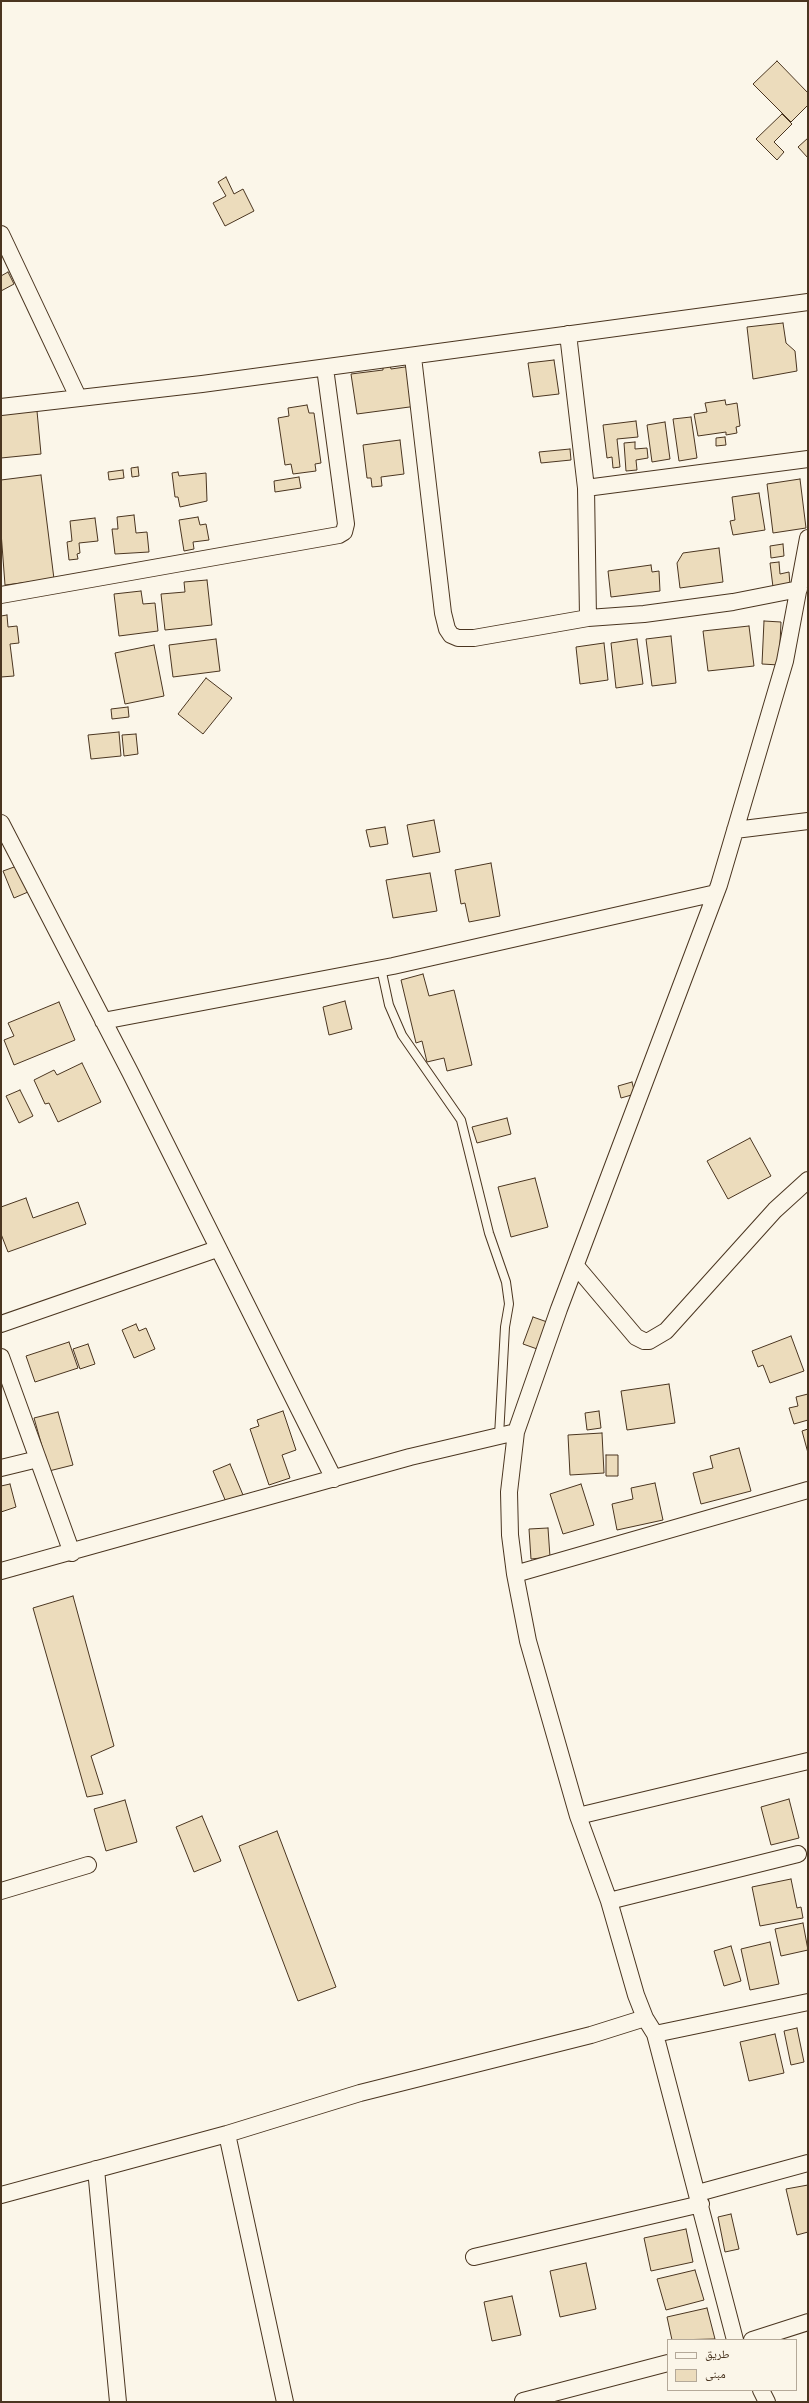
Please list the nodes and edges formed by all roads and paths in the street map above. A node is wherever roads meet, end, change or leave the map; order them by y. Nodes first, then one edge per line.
1 (1, 234) edge
2 (808, 302) edge
3 (568, 334) junction
4 (413, 357) junction
5 (325, 368) junction
6 (78, 397) junction
7 (1, 407) edge
8 (808, 459) edge
9 (586, 488) junction
10 (808, 538) edge
11 (798, 589) junction
12 (1, 595) edge
13 (588, 618) junction
14 (808, 821) edge
15 (1, 823) edge
16 (735, 830) junction
17 (716, 893) junction
18 (381, 968) junction
19 (103, 1021) junction
20 (808, 1180) edge
21 (217, 1249) junction
22 (576, 1266) junction
23 (1, 1324) edge
24 (1, 1357) edge
25 (516, 1432) junction
26 (500, 1436) junction
27 (38, 1459) junction
28 (1, 1468) edge
29 (334, 1479) junction
30 (808, 1490) edge
31 (72, 1553) junction
32 (1, 1571) edge
33 (515, 1574) junction
34 (808, 1761) edge
35 (578, 1816) junction
36 (798, 1854) dead end
37 (88, 1865) dead end
38 (1, 1891) edge
39 (609, 1901) junction
40 (808, 2002) edge
41 (645, 2018) junction
42 (655, 2034) junction
43 (227, 2134) junction
44 (808, 2164) edge
45 (96, 2169) junction
46 (1, 2194) edge
47 (700, 2198) junction
48 (474, 2257) dead end
49 (808, 2322) edge
50 (735, 2339) edge
51 (755, 2339) edge
52 (667, 2363) edge
53 (762, 2391) edge
54 (523, 2401) edge
55 (118, 2402) edge
56 (286, 2402) edge
57 (767, 2402) edge

1 - 6 street
2 - 3 street
3 - 4 street
3 - 9 street
4 - 5 street
4 - 13 street
5 - 6 street
5 - 12 street
6 - 7 street
8 - 9 street
9 - 13 street
10 - 11 street
11 - 13 street
11 - 16 street
14 - 16 street
15 - 19 street
16 - 17 street
17 - 18 street
17 - 22 street
18 - 19 street
18 - 26 lane
19 - 21 street
20 - 22 street
21 - 23 street
21 - 29 street
22 - 25 street
24 - 27 street
25 - 26 street
25 - 33 street
26 - 29 street
27 - 28 street
27 - 31 street
29 - 31 street
30 - 33 street
31 - 32 street
33 - 35 street
34 - 35 street
35 - 39 street
36 - 39 street
37 - 38 street
39 - 41 street
40 - 42 street
41 - 42 street
41 - 43 street
42 - 47 street
43 - 45 street
43 - 56 street
44 - 47 street
45 - 46 street
45 - 55 street
47 - 48 street
47 - 50 street
49 - 51 street
52 - 54 street
53 - 57 street

